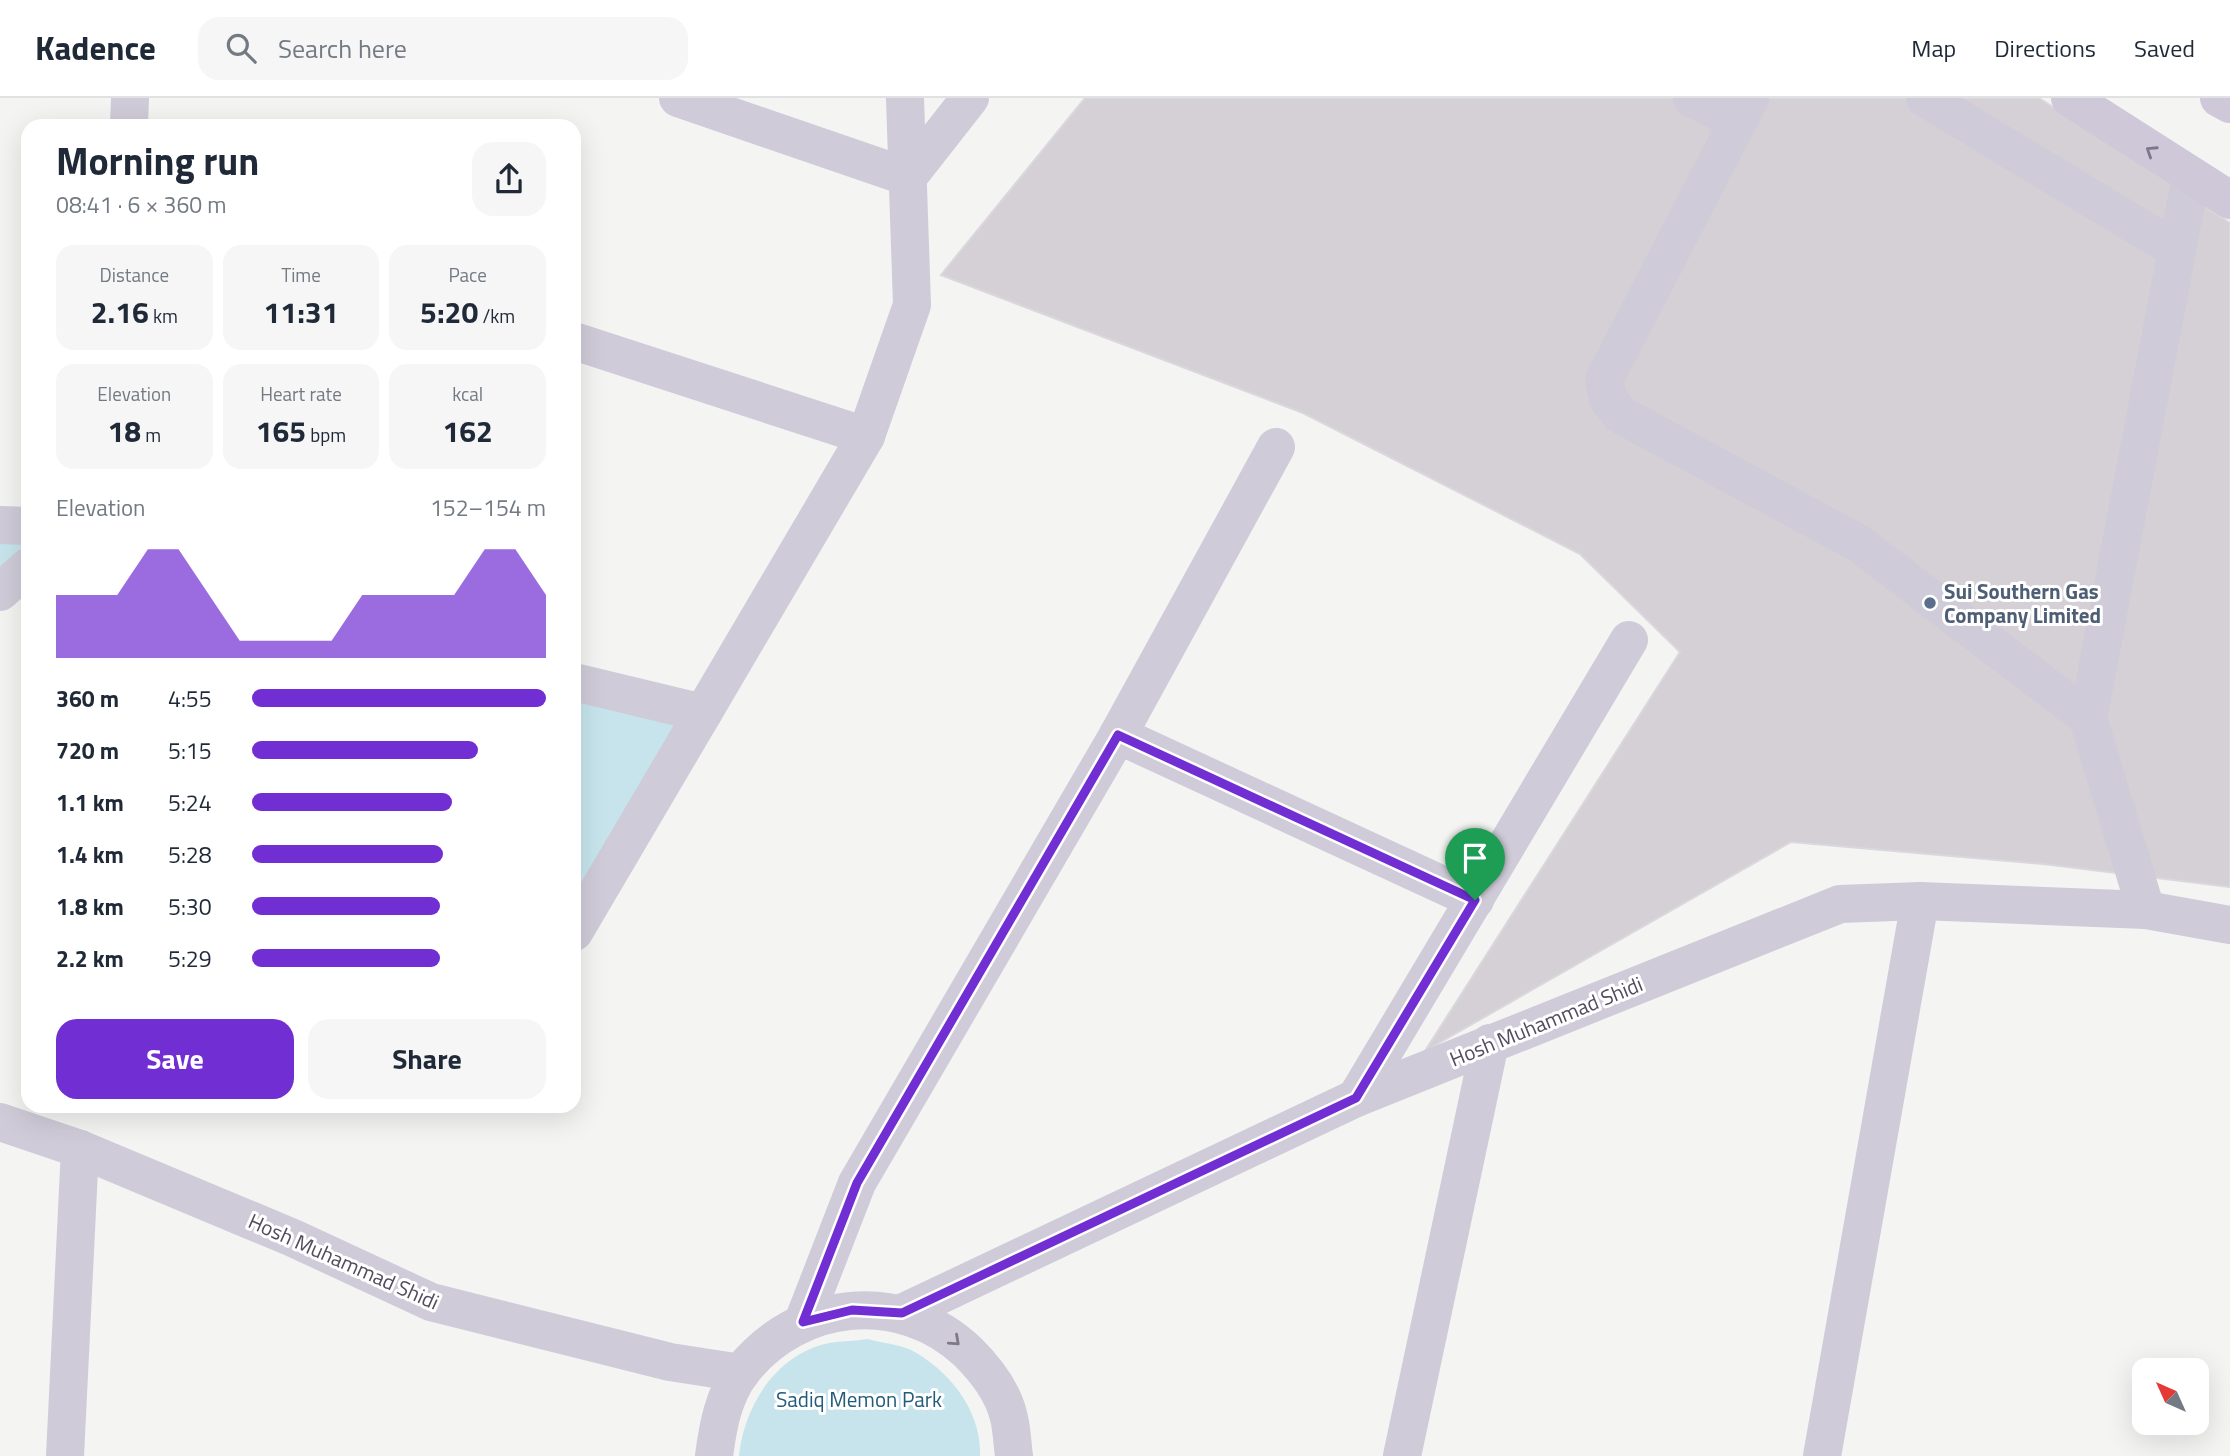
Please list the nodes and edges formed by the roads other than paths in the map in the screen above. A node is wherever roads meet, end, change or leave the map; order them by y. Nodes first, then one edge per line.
1 (130, 98) edge
2 (678, 98) edge
3 (905, 98) edge
4 (970, 98) edge
5 (1692, 98) edge
6 (1925, 98) edge
7 (2070, 98) edge
8 (2219, 98) edge
9 (2230, 104) edge
10 (1744, 110) edge
11 (129, 119) edge
12 (908, 177) junction
13 (2191, 177) junction
14 (2230, 200) edge
15 (2177, 250) junction
16 (581, 343) edge
17 (866, 436) junction
18 (1276, 447) dead end
19 (0, 525) edge
20 (21, 526) edge
21 (21, 573) edge
22 (0, 592) edge
23 (1629, 640) dead end
24 (581, 684) edge
25 (704, 713) junction
26 (2088, 718) junction
27 (1118, 735) junction
28 (1475, 900) junction
29 (1920, 901) junction
30 (2146, 910) junction
31 (581, 920) edge
32 (2230, 925) edge
33 (1490, 1043) junction
34 (1356, 1098) junction
35 (0, 1122) edge
36 (79, 1149) junction
37 (902, 1313) junction
38 (803, 1322) junction
39 (741, 1373) junction
40 (65, 1456) edge
41 (713, 1456) edge
42 (1014, 1456) edge
43 (1402, 1456) edge
44 (1822, 1456) edge

1 - 11 street
2 - 12 street
3 - 12 street
4 - 12 street
5 - 10 street
6 - 15 street
13 -> 7 main road
8 - 9 main road
10 - 26 street
12 - 17 street
13 - 14 main road
13 - 15 street
15 - 26 street
16 - 17 street
17 - 25 street
18 - 27 street
19 - 20 street
21 - 22 street
23 - 28 street
24 - 25 street
25 - 31 street
26 - 30 street
27 - 28 street
27 - 38 street
28 - 34 street
29 - 30 street, Hosh Muhammad Shidi
29 - 33 street, Hosh Muhammad Shidi
29 - 44 street
30 - 32 street, Hosh Muhammad Shidi
33 - 34 street, Hosh Muhammad Shidi
33 - 43 street
34 - 37 street, Hosh Muhammad Shidi
35 - 36 street, Hosh Muhammad Shidi
36 - 39 street, Hosh Muhammad Shidi
36 - 40 street
37 - 38 street
37 -> 42 street
38 - 39 street
39 - 41 street

